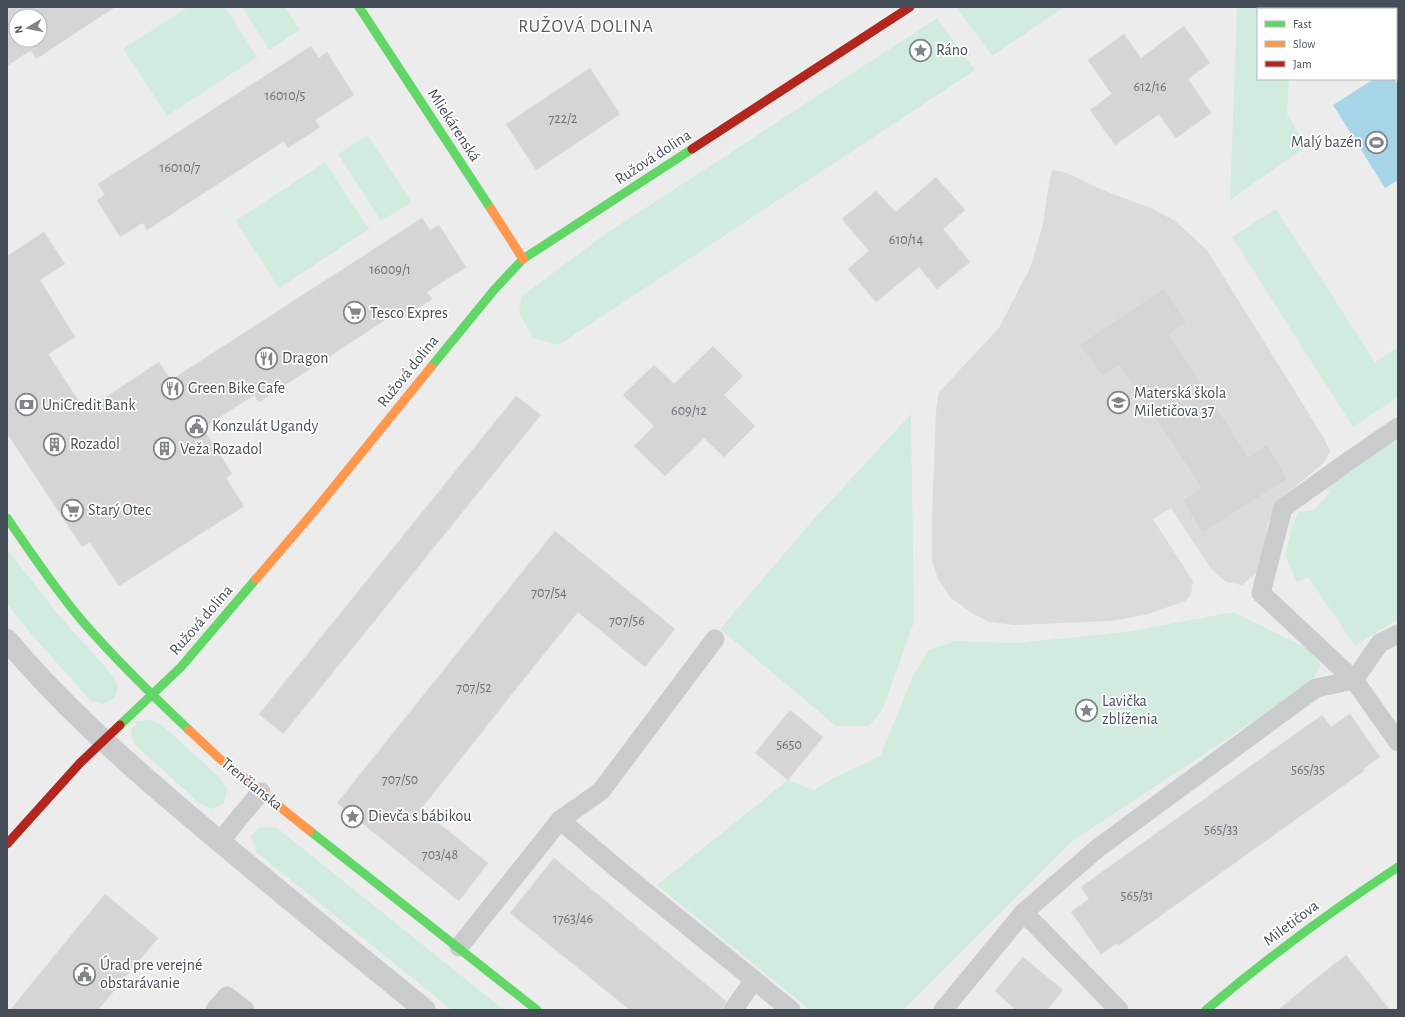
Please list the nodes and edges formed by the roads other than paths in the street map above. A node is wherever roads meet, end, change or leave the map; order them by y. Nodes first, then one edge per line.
1 (359, 7) edge
2 (910, 7) edge
3 (523, 259) junction
4 (1398, 428) edge
5 (7, 518) edge
6 (1398, 634) edge
7 (7, 640) edge
8 (715, 640) dead end
9 (1354, 680) junction
10 (152, 695) junction
11 (103, 740) junction
12 (1398, 742) edge
13 (261, 792) junction
14 (560, 820) junction
15 (220, 842) junction
16 (7, 844) edge
17 (1398, 867) edge
18 (1023, 913) junction
19 (459, 947) junction
20 (754, 980) junction
21 (215, 1010) edge
22 (245, 1010) edge
23 (425, 1010) edge
24 (537, 1010) edge
25 (733, 1010) edge
26 (791, 1010) edge
27 (943, 1010) edge
28 (1119, 1010) edge
29 (1206, 1010) edge

1 - 3 street, Mliekárenská
2 - 3 street, Ružová dolina
3 - 10 street, Ružová dolina
4 - 9 lane
5 - 10 street, Trenčianska
6 - 9 lane
7 - 11 street
8 - 14 lane
9 - 12 lane
9 - 18 lane
10 - 11 street, Ružová dolina
10 - 13 street, Trenčianska
11 - 15 street
11 - 16 street, Ružová dolina
13 - 15 lane
13 - 19 street, Trenčianska
14 - 19 lane
14 - 20 lane
15 - 23 street
17 - 29 street, Miletičova
18 - 27 lane
18 - 28 lane
19 - 24 street, Trenčianska
20 - 25 lane
20 - 26 lane
21 - 22 lane

